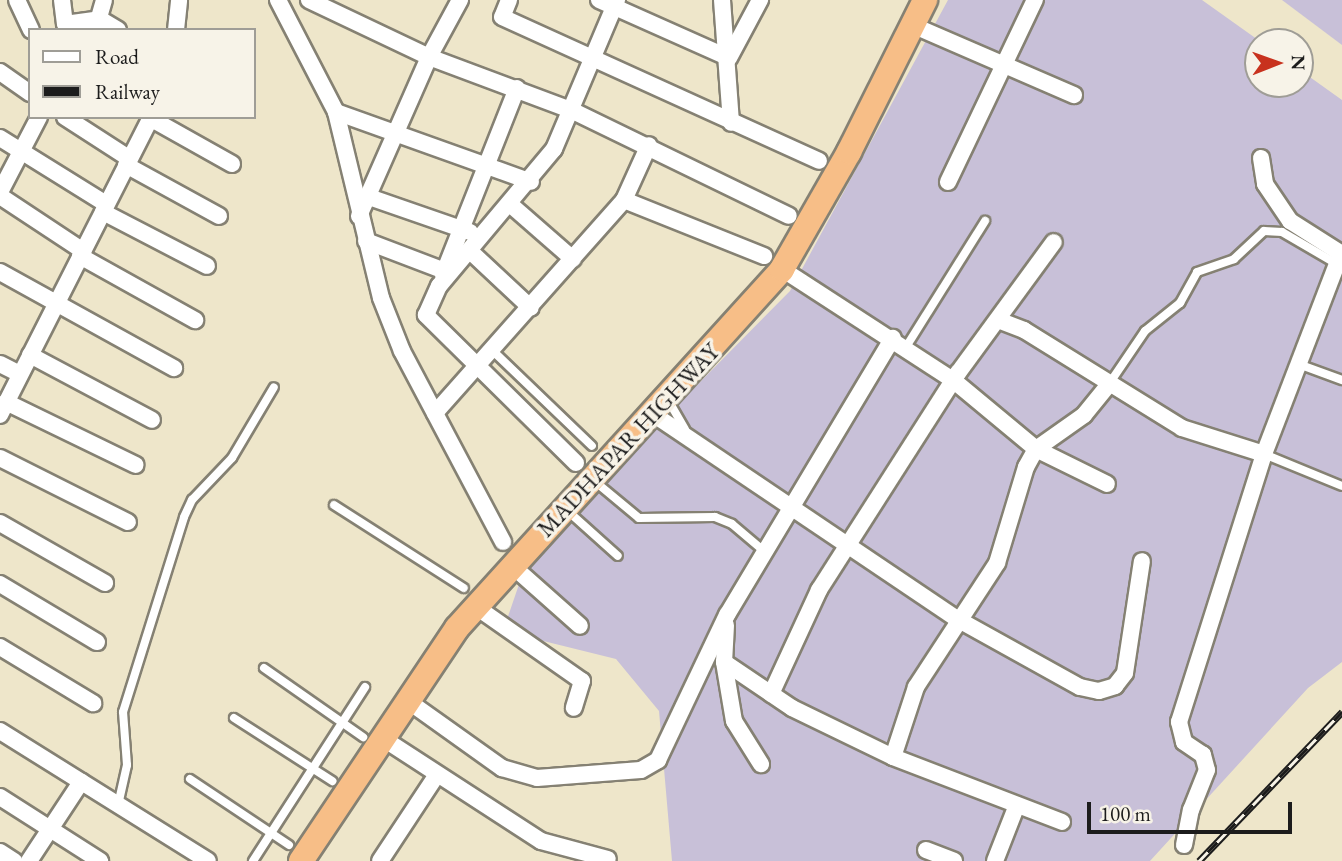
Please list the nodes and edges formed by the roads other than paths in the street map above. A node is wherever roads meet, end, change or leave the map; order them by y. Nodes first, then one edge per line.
1 (17, 0) edge
2 (62, 0) edge
3 (104, 0) edge
4 (179, 0) edge
5 (278, 0) edge
6 (309, 0) edge
7 (460, 0) edge
8 (599, 0) edge
9 (722, 0) edge
10 (760, 0) edge
11 (907, 0) edge
12 (925, 0) edge
13 (1035, 0) edge
14 (503, 2) edge
15 (616, 3) edge
16 (97, 24) edge
17 (30, 28) edge
18 (176, 28) edge
19 (919, 28) dead end
20 (429, 57) junction
21 (729, 58) junction
22 (594, 60) junction
23 (1003, 64) junction
24 (0, 72) edge
25 (517, 88) junction
26 (28, 92) edge
27 (1074, 95) dead end
28 (571, 110) junction
29 (336, 112) junction
30 (38, 119) edge
31 (68, 119) edge
32 (150, 119) edge
33 (152, 119) edge
34 (731, 123) junction
35 (396, 134) junction
36 (0, 138) edge
37 (649, 145) junction
38 (19, 151) junction
39 (1261, 158) dead end
40 (818, 161) dead end
41 (128, 162) junction
42 (232, 164) dead end
43 (482, 167) junction
44 (531, 182) junction
45 (948, 182) dead end
46 (0, 194) edge
47 (369, 197) junction
48 (624, 200) junction
49 (511, 205) junction
50 (105, 208) junction
51 (219, 216) dead end
52 (359, 216) junction
53 (789, 216) dead end
54 (985, 221) dead end
55 (462, 228) junction
56 (482, 237) junction
57 (366, 241) junction
58 (1055, 242) dead end
59 (470, 251) junction
60 (81, 254) junction
61 (764, 256) dead end
62 (1340, 257) edge
63 (573, 259) junction
64 (207, 267) dead end
65 (0, 272) edge
66 (788, 273) dead end
67 (442, 279) junction
68 (55, 305) junction
69 (531, 308) junction
70 (195, 320) dead end
71 (998, 320) junction
72 (900, 343) junction
73 (493, 351) junction
74 (30, 355) junction
75 (0, 364) edge
76 (1301, 365) junction
77 (174, 368) dead end
78 (478, 368) junction
79 (20, 374) junction
80 (953, 380) junction
81 (1342, 380) edge
82 (1109, 384) junction
83 (274, 387) dead end
84 (671, 405) dead end
85 (3, 408) edge
86 (435, 413) junction
87 (659, 418) dead end
88 (152, 420) dead end
89 (592, 446) dead end
90 (1037, 449) junction
91 (1264, 454) junction
92 (0, 458) edge
93 (576, 463) dead end
94 (136, 465) dead end
95 (598, 484) dead end
96 (1107, 484) dead end
97 (1342, 486) edge
98 (334, 505) dead end
99 (793, 505) junction
100 (570, 513) dead end
101 (128, 522) dead end
102 (0, 523) edge
103 (503, 542) dead end
104 (848, 543) junction
105 (765, 552) junction
106 (618, 556) dead end
107 (1142, 561) dead end
108 (517, 570) dead end
109 (105, 583) dead end
110 (0, 584) edge
111 (464, 588) dead end
112 (482, 611) dead end
113 (727, 615) junction
114 (959, 620) junction
115 (580, 626) dead end
116 (97, 642) dead end
117 (0, 647) edge
118 (724, 662) junction
119 (264, 668) dead end
120 (365, 688) dead end
121 (771, 694) junction
122 (93, 703) dead end
123 (415, 706) dead end
124 (574, 708) dead end
125 (234, 718) dead end
126 (343, 723) junction
127 (5, 734) edge
128 (363, 737) dead end
129 (390, 743) dead end
130 (0, 751) edge
131 (893, 757) junction
132 (761, 764) dead end
133 (312, 768) junction
134 (436, 776) junction
135 (190, 779) dead end
136 (332, 781) dead end
137 (81, 782) junction
138 (0, 797) edge
139 (118, 805) junction
140 (1017, 805) junction
141 (1062, 822) dead end
142 (50, 829) junction
143 (272, 834) junction
144 (1184, 845) dead end
145 (926, 850) dead end
146 (0, 852) edge
147 (292, 856) edge
148 (387, 858) edge
149 (608, 859) dead end
150 (14, 861) edge
151 (29, 861) edge
152 (100, 861) edge
153 (208, 861) edge
154 (253, 861) edge
155 (954, 861) edge
156 (995, 861) edge

1 - 17 street
2 - 16 street
3 - 16 street
4 - 18 street
5 - 29 street
6 - 20 street
7 - 20 street
8 - 15 street
9 - 21 street
10 - 21 street
11 - 147 highway, MADHAPAR HIGHWAY
12 - 147 highway, MADHAPAR HIGHWAY
13 - 23 street
14 - 22 street
15 - 21 street
15 - 22 street
19 - 23 street
20 - 25 street
20 - 35 street
21 - 34 street
22 - 28 street
22 - 34 street
23 - 27 street
23 - 45 street
24 - 26 street
25 - 28 street
25 - 43 street
28 - 37 street
28 - 44 street
29 - 35 street
29 - 52 street
30 - 38 street
31 - 41 street
32 - 41 street
33 - 42 street
34 - 40 street
35 - 43 street
35 - 47 street
36 - 38 street
37 - 48 street
37 - 53 street
38 - 46 street
38 - 50 street
39 - 62 street
41 - 50 street
41 - 51 street
43 - 44 street
43 - 55 street
44 - 49 street
46 - 60 street
47 - 52 street
47 - 55 street
48 - 61 street
48 - 63 street
49 - 56 street
49 - 63 street
50 - 60 street
50 - 64 street
52 - 57 street
54 - 72 lane
55 - 56 street
55 - 67 street
56 - 59 street
57 - 67 street
57 - 86 street
58 - 71 street
59 - 67 street
59 - 69 street
60 - 68 street
60 - 70 street
62 - 76 street
62 - 82 lane
63 - 69 street
65 - 68 street
66 - 72 street
67 - 78 street
68 - 74 street
68 - 77 street
69 - 73 street
71 - 80 street
71 - 82 street
72 - 80 street
72 - 99 street
73 - 78 street
73 - 89 lane
74 - 79 street
74 - 88 street
75 - 79 street
76 - 81 lane
76 - 91 street
78 - 86 street
78 - 93 street
79 - 85 street
80 - 90 street
80 - 104 street
82 - 90 street
82 - 91 street
83 - 139 lane
84 - 99 lane
85 - 94 street
86 - 103 street
87 - 99 street
90 - 96 street
90 - 114 street
91 - 97 lane
91 - 144 street
92 - 101 street
95 - 105 lane
98 - 111 lane
99 - 104 street
99 - 105 street
100 - 106 lane
102 - 109 street
104 - 114 street
104 - 121 street
105 - 113 street
107 - 114 street
108 - 115 street
110 - 116 street
112 - 124 street
113 - 118 street
113 - 123 street
114 - 131 street
117 - 122 street
118 - 121 street
118 - 132 street
119 - 126 lane
120 - 126 lane
121 - 131 street
125 - 133 lane
126 - 128 lane
126 - 133 lane
127 - 130 street
127 - 137 street
129 - 134 street
131 - 140 street
133 - 136 lane
133 - 143 lane
134 - 148 street
134 - 149 street
135 - 143 lane
137 - 139 street
137 - 142 street
138 - 142 street
139 - 153 street
140 - 141 street
140 - 156 street
142 - 151 street
142 - 152 street
143 - 147 lane
143 - 154 lane
145 - 155 street
146 - 150 street

